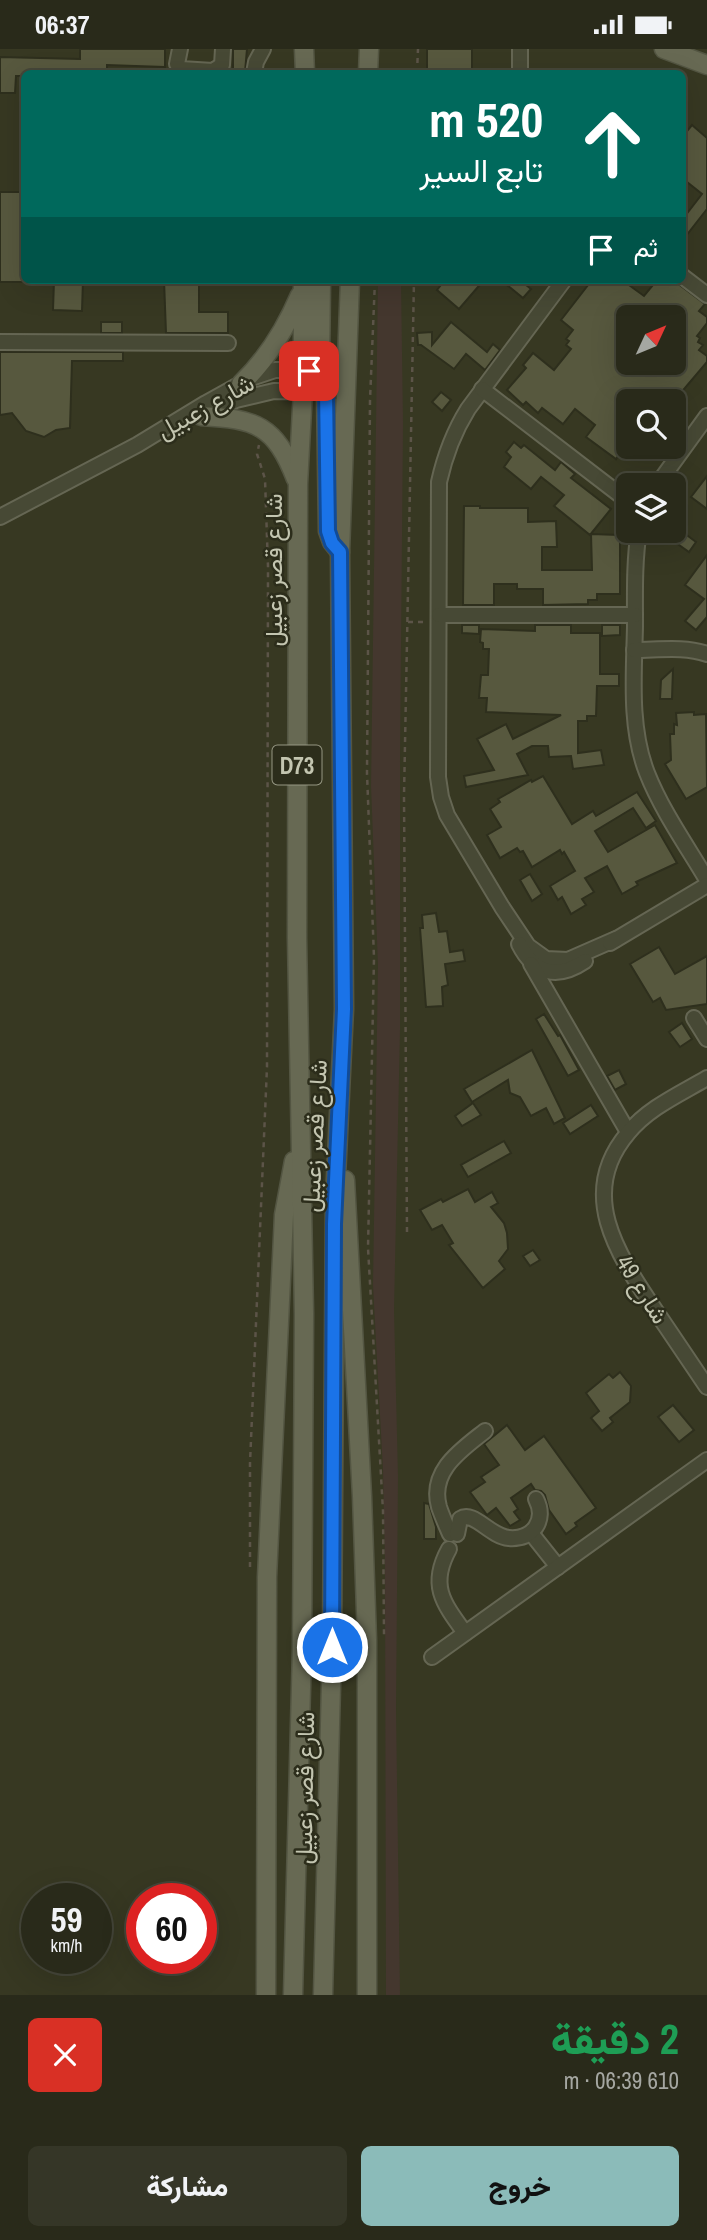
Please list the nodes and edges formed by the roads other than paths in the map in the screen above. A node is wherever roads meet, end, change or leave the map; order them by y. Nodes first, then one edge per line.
1 (180, 49) edge
2 (223, 49) edge
3 (263, 49) edge
4 (304, 49) edge
5 (357, 49) edge
6 (369, 49) edge
7 (520, 49) edge
8 (664, 49) edge
9 (707, 65) edge
10 (197, 70) edge
11 (214, 70) edge
12 (255, 70) edge
13 (304, 70) edge
14 (356, 70) edge
15 (368, 70) edge
16 (520, 70) edge
17 (686, 279) edge
18 (303, 284) edge
19 (321, 284) edge
20 (350, 284) edge
21 (561, 284) edge
22 (707, 295) edge
23 (0, 342) edge
24 (228, 343) dead end
25 (303, 369) junction
26 (322, 369) junction
27 (346, 370) junction
28 (241, 384) junction
29 (482, 389) junction
30 (303, 390) junction
31 (326, 391) junction
32 (346, 392) junction
33 (201, 416) junction
34 (707, 416) edge
35 (137, 445) junction
36 (666, 473) edge
37 (298, 484) junction
38 (616, 492) edge
39 (0, 517) edge
40 (637, 543) edge
41 (340, 552) junction
42 (439, 615) junction
43 (635, 615) junction
44 (634, 650) junction
45 (707, 654) edge
46 (707, 883) edge
47 (502, 907) junction
48 (616, 939) junction
49 (529, 961) junction
50 (694, 1018) dead end
51 (707, 1039) edge
52 (707, 1078) edge
53 (628, 1132) junction
54 (300, 1140) junction
55 (338, 1149) junction
56 (707, 1387) edge
57 (485, 1431) dead end
58 (707, 1460) edge
59 (536, 1499) dead end
60 (531, 1532) junction
61 (453, 1534) junction
62 (558, 1567) junction
63 (465, 1633) junction
64 (432, 1657) dead end
65 (266, 1995) edge
66 (293, 1995) edge
67 (323, 1995) edge
68 (367, 1995) edge

1 - 10 street
2 - 11 street
3 - 12 street
4 - 13 main road
5 - 14 main road
6 - 15 main road
7 - 16 street
8 - 9 main road
17 - 22 street
18 - 25 main road, شارع قصر زعبيل / D73
18 - 28 main road
19 - 26 main road
20 - 27 main road, شارع قصر زعبيل
21 - 29 street
23 - 24 street
25 - 26 street
25 - 28 street, شارع زعبيل
25 - 30 main road, شارع قصر زعبيل / D73
25 - 31 main road
26 - 27 street
26 - 32 main road
27 - 32 main road, شارع قصر زعبيل
28 - 35 street, شارع زعبيل
29 - 38 street
29 - 42 street
30 - 31 street, شارع زعبيل
30 - 33 street, شارع زعبيل
30 - 37 main road, شارع قصر زعبيل / D73
31 - 32 street, شارع زعبيل
31 - 41 main road
32 - 41 main road, شارع قصر زعبيل
33 - 35 street, شارع زعبيل
33 - 37 main road
34 - 36 street
35 - 39 street, شارع زعبيل
37 - 54 main road, شارع قصر زعبيل / D73
40 - 43 street
41 - 55 main road, شارع قصر زعبيل
42 - 43 street
42 - 47 street
43 - 44 street
44 - 45 street
44 - 46 street
46 - 48 street
47 - 48 street
47 - 49 street
48 - 49 street
49 - 53 street
50 - 51 street
52 - 53 street
53 - 56 street, شارع 49
54 - 65 main road
54 - 66 main road, شارع قصر زعبيل / D73
55 - 67 main road, شارع قصر زعبيل
55 - 68 main road
57 - 61 street
58 - 62 street
59 - 60 street
60 - 61 street
60 - 62 street
61 - 63 street
62 - 63 street
63 - 64 street

